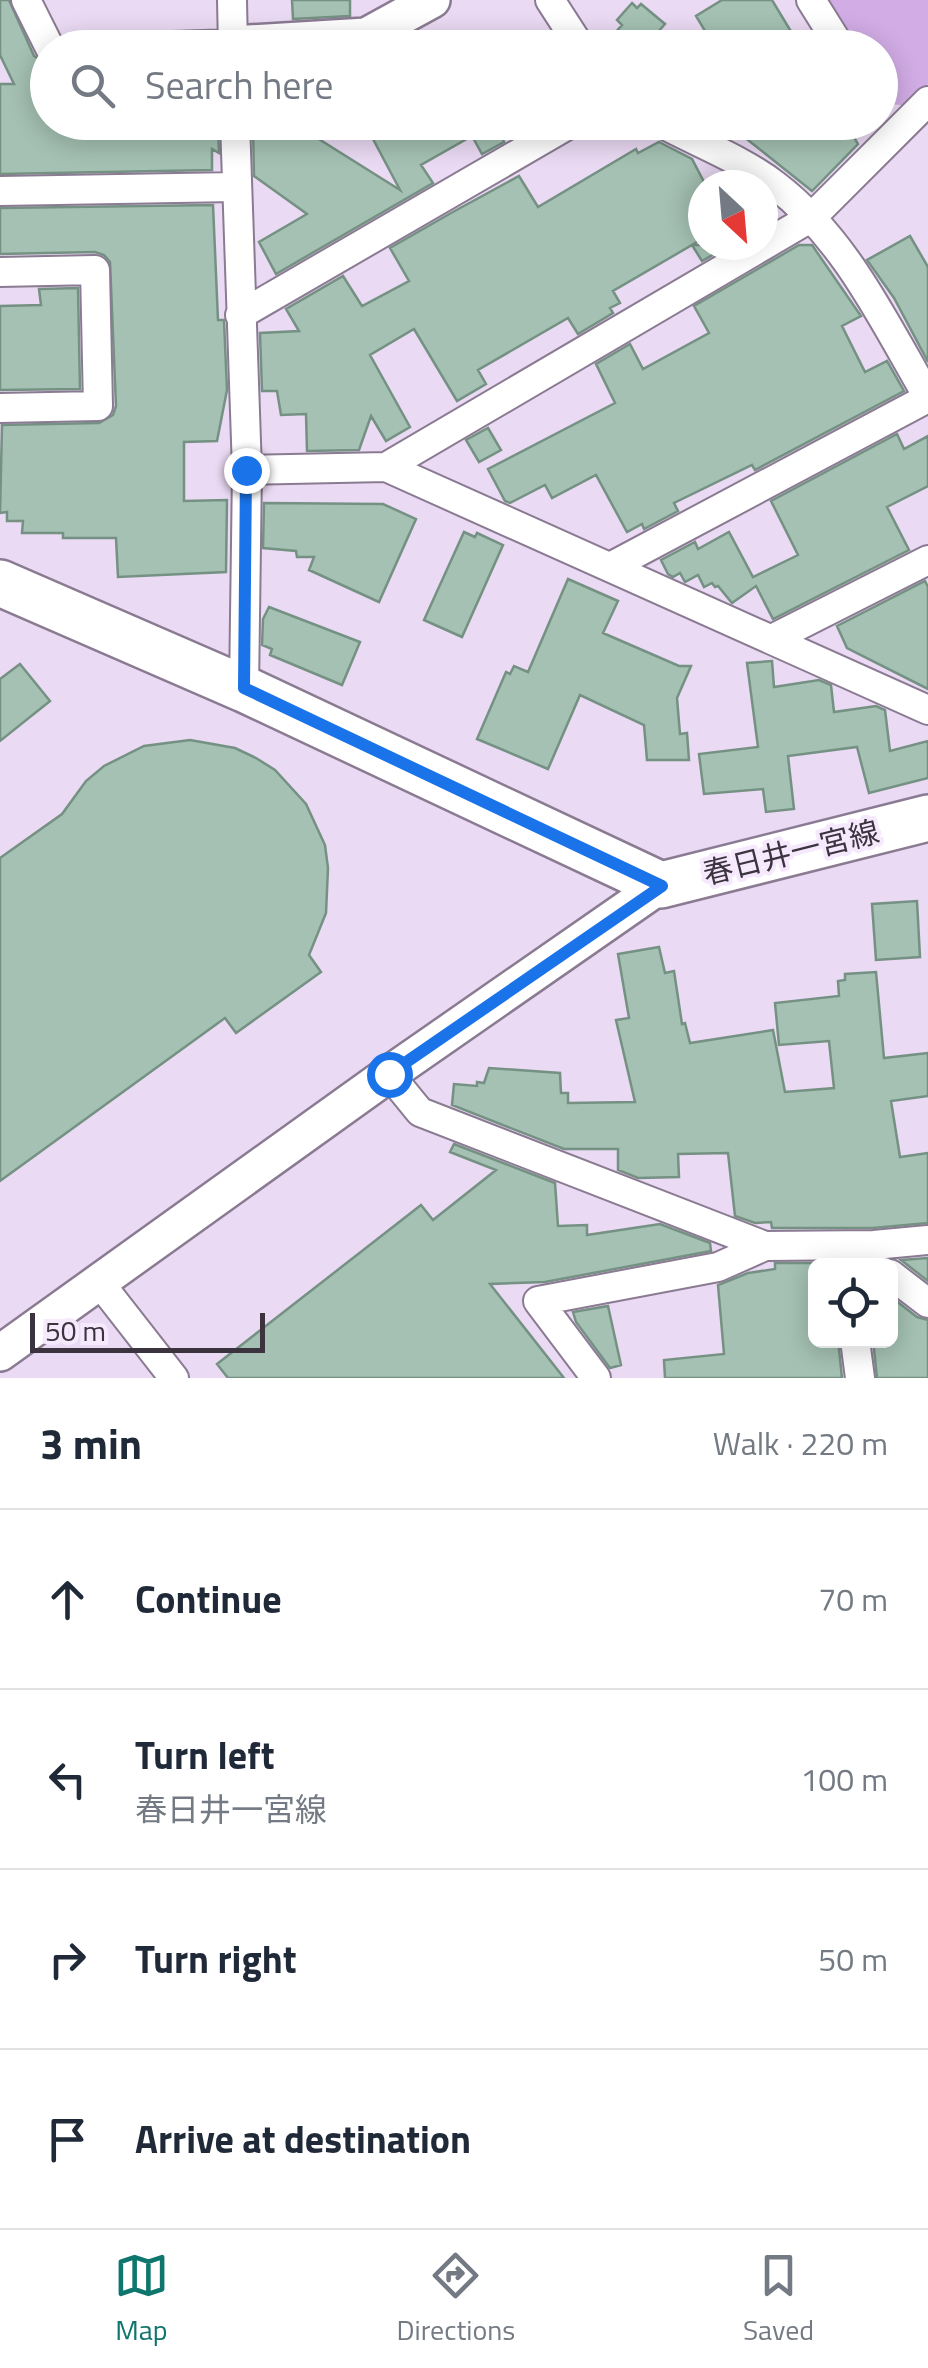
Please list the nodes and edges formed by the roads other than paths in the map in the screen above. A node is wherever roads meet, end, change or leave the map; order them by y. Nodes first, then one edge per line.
1 (26, 0) edge
2 (232, 0) edge
3 (432, 0) edge
4 (550, 0) edge
5 (811, 0) edge
6 (41, 30) edge
7 (233, 30) edge
8 (377, 30) edge
9 (569, 30) edge
10 (830, 30) edge
11 (928, 101) edge
12 (898, 132) edge
13 (235, 140) edge
14 (542, 140) edge
15 (693, 140) edge
16 (890, 140) edge
17 (236, 186) junction
18 (0, 190) edge
19 (812, 217) junction
20 (0, 272) edge
21 (240, 315) junction
22 (928, 398) edge
23 (0, 408) edge
24 (386, 467) junction
25 (246, 470) junction
26 (928, 560) edge
27 (612, 566) junction
28 (0, 583) edge
29 (772, 639) junction
30 (244, 688) junction
31 (928, 710) edge
32 (928, 818) edge
33 (662, 886) junction
34 (389, 1074) junction
35 (928, 1240) edge
36 (765, 1246) junction
37 (844, 1255) edge
38 (879, 1255) edge
39 (898, 1280) edge
40 (100, 1282) junction
41 (928, 1303) edge
42 (856, 1348) edge
43 (0, 1352) edge
44 (174, 1378) edge
45 (596, 1378) edge
46 (860, 1378) edge

1 - 6 street
2 - 7 street
3 - 8 street
4 - 9 street
5 - 10 street
11 - 12 street
13 - 17 street
14 - 21 street
15 - 19 street
16 - 19 street
17 - 18 street
17 - 21 street
19 - 22 street
19 - 24 street
20 - 23 street
21 - 25 street
22 - 27 street
24 - 25 street
24 - 27 street
25 - 30 street
26 - 29 street
27 - 29 street
28 - 30 main road, 春日井一宮線
29 - 31 street
30 - 33 main road, 春日井一宮線
32 - 33 main road, 春日井一宮線
33 - 34 street
34 - 36 street
34 - 40 street
35 - 38 street
36 - 37 street
36 - 45 street
37 - 38 street
39 - 41 street
40 - 43 street
40 - 44 street
42 - 46 street

